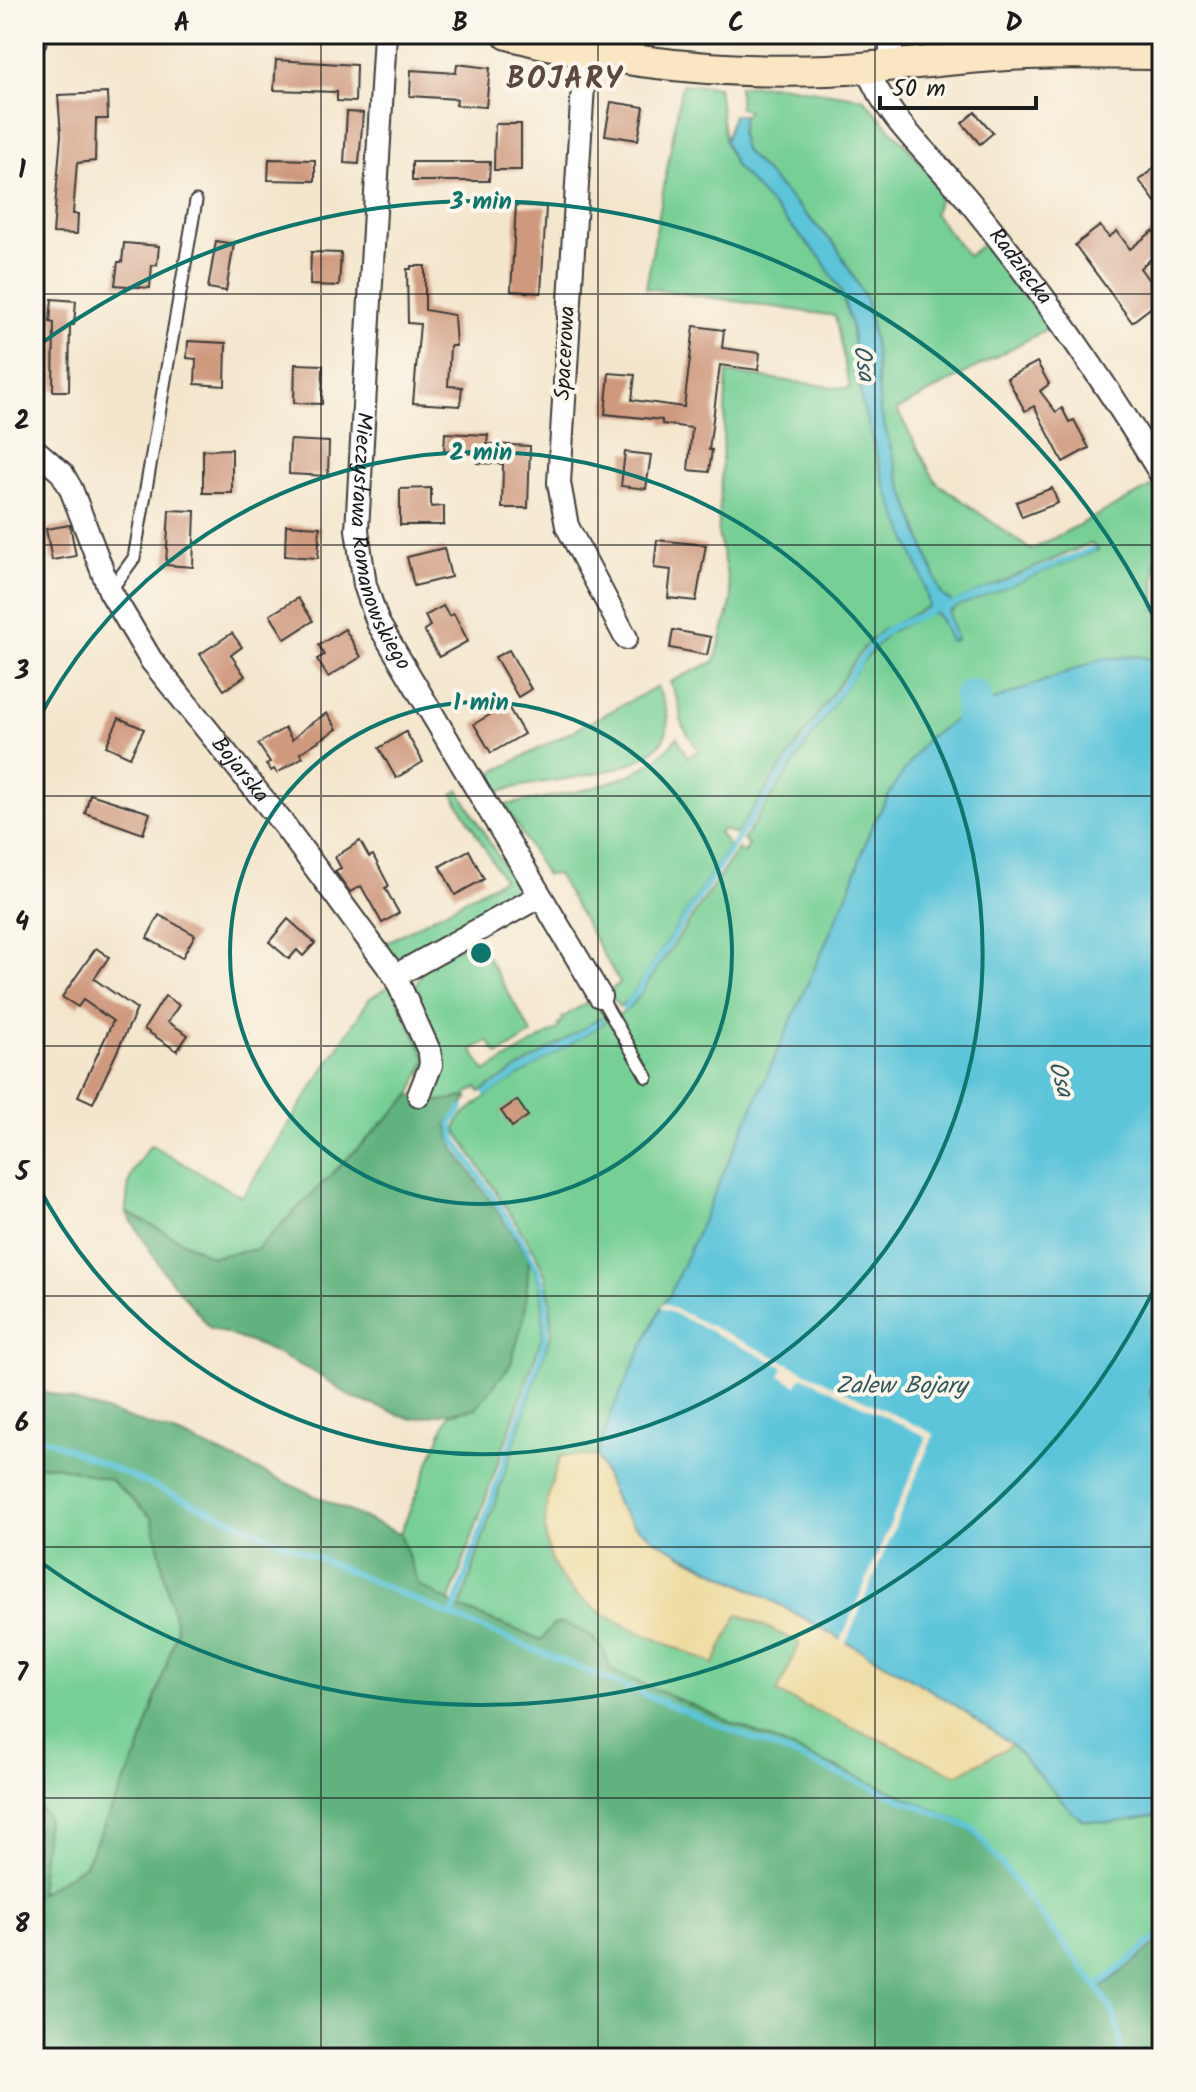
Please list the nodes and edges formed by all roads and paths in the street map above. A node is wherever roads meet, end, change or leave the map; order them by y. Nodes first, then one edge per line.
1 (37, 34) edge
2 (385, 34) edge
3 (508, 34) edge
4 (34, 43) edge
5 (585, 52) junction
6 (1162, 54) edge
7 (883, 55) edge
8 (196, 201) dead end
9 (34, 449) edge
10 (1162, 476) edge
11 (110, 591) junction
12 (626, 638) dead end
13 (540, 896) junction
14 (395, 976) junction
15 (600, 996) joint
16 (647, 1077) dead end
17 (419, 1095) dead end

1 - 4 street
2 - 13 street, Mieczysława Romanowskiego
3 - 5 street
5 - 7 street
5 - 12 street, Spacerowa
6 - 7 street
7 - 10 street, Radzięcka
8 - 11 lane
9 - 11 street, Bojarska
11 - 14 street, Bojarska
13 - 14 street
13 - 15 street, Mieczysława Romanowskiego
14 - 17 street, Bojarska
15 - 16 lane, Mieczysława Romanowskiego

